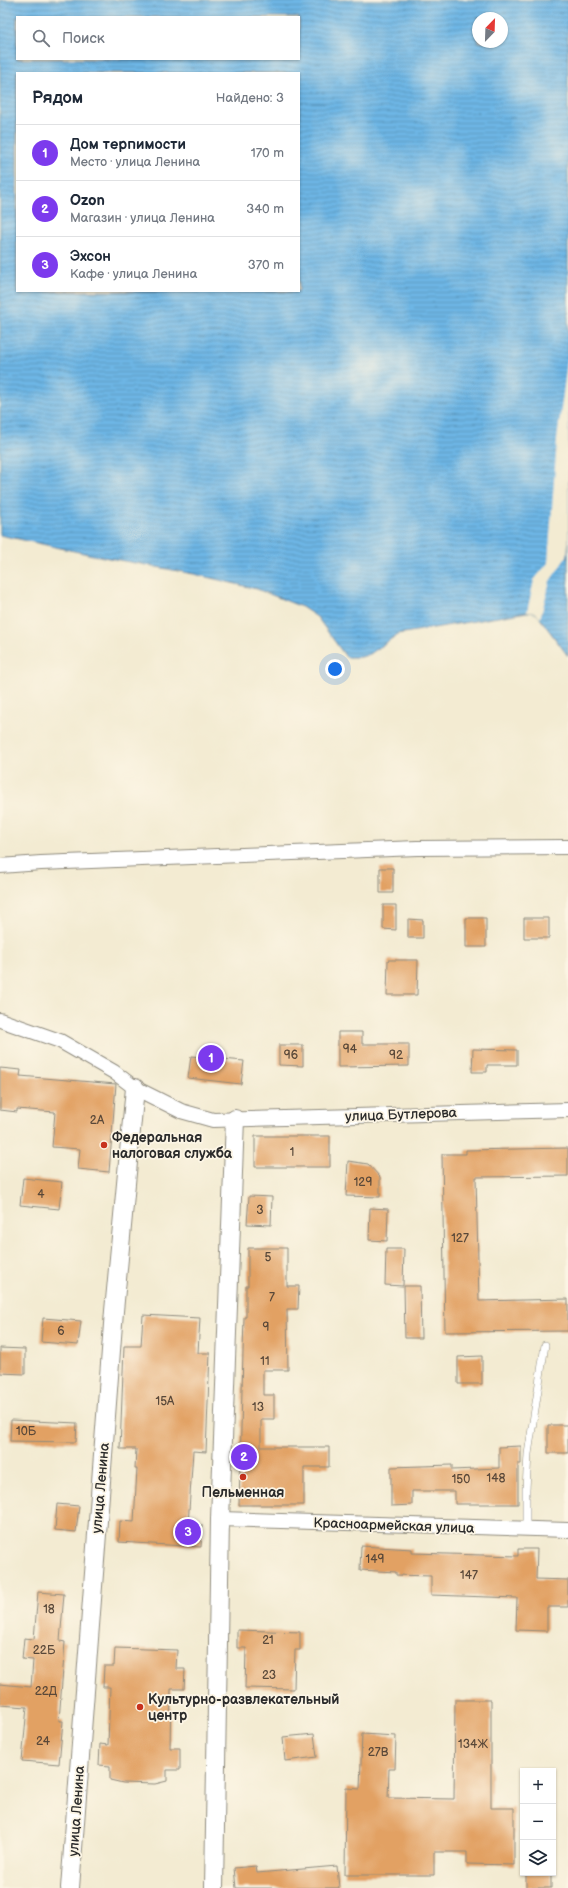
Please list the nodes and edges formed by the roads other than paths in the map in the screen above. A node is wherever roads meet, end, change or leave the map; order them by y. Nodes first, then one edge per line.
1 (568, 847) edge
2 (0, 866) edge
3 (0, 1020) edge
4 (135, 1088) junction
5 (568, 1110) edge
6 (235, 1119) junction
7 (545, 1344) dead end
8 (220, 1519) junction
9 (526, 1529) junction
10 (568, 1530) edge
11 (70, 1888) edge
12 (214, 1888) edge

1 - 2 street
3 - 4 street, улица Бутлерова
4 - 6 street, улица Бутлерова
4 - 11 street, улица Ленина
5 - 6 street, улица Бутлерова
6 - 8 street
7 - 9 lane
8 - 9 street, Красноармейская улица
8 - 12 street
9 - 10 street, Красноармейская улица

